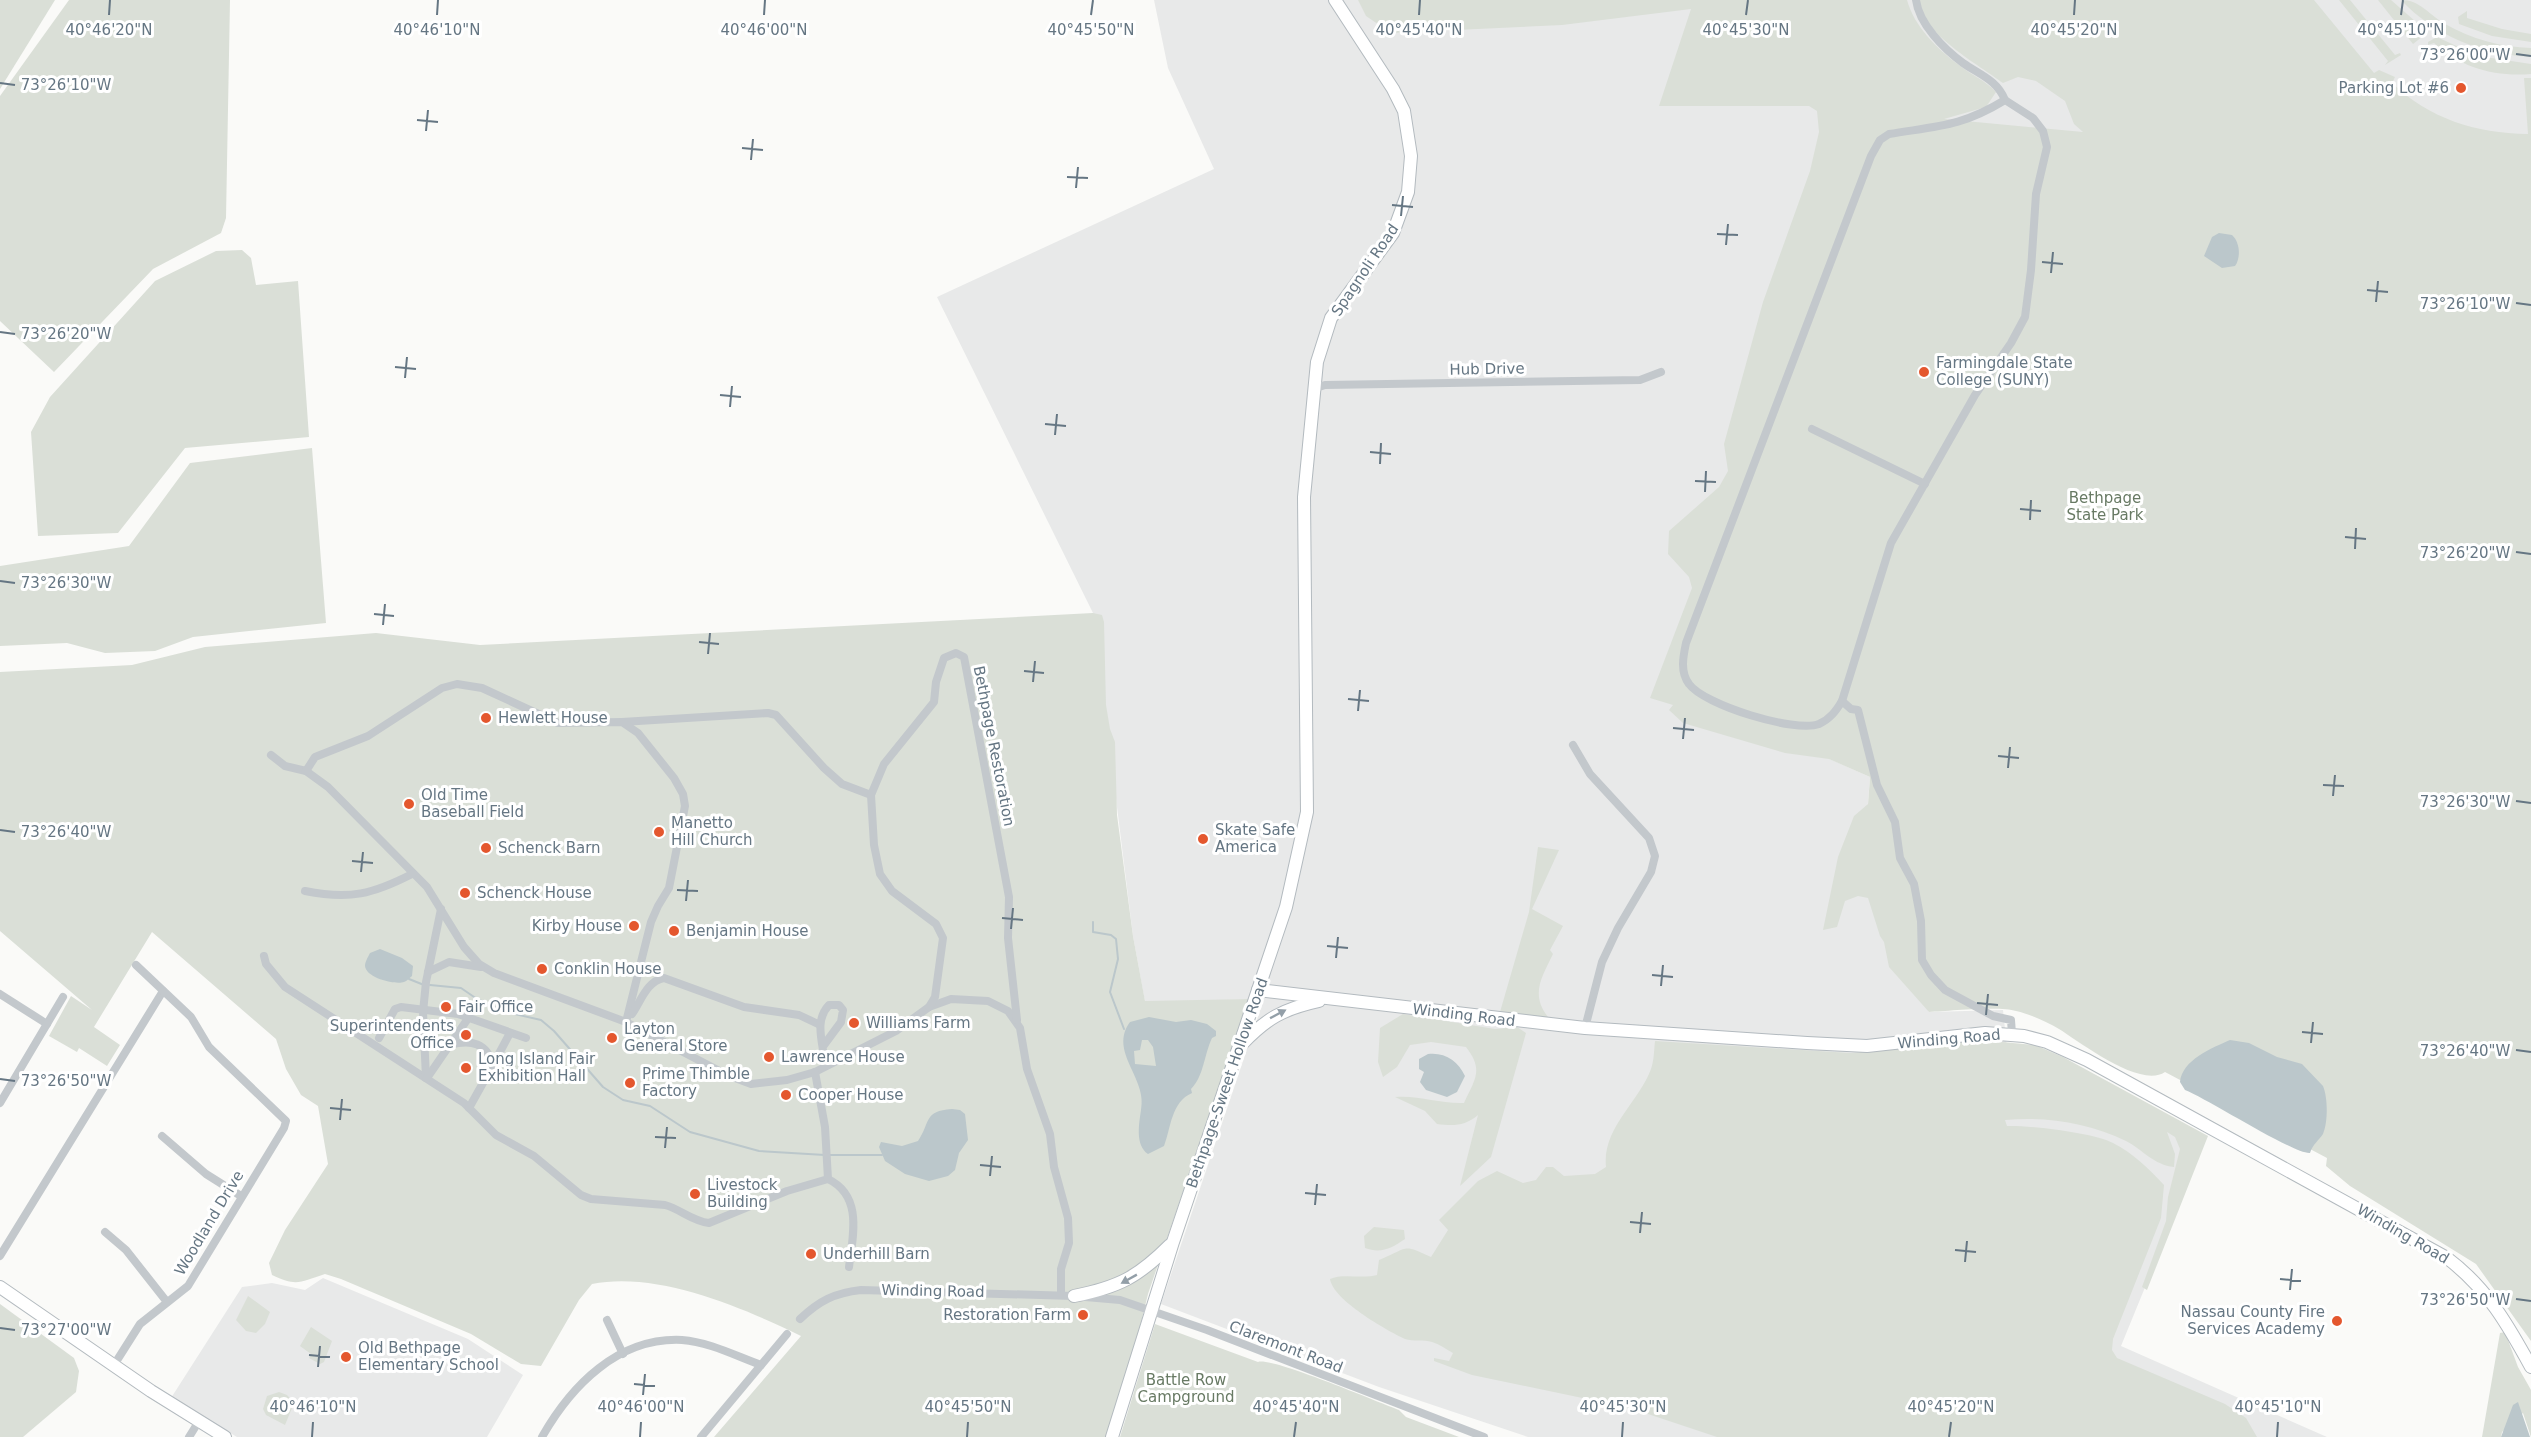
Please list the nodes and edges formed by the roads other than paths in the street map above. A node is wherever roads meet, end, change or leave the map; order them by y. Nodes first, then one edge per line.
1 (1335, 0) edge
2 (1916, 0) edge
3 (2005, 100) junction
4 (1661, 372) dead end
5 (1313, 389) junction
6 (1812, 429) dead end
7 (1926, 484) junction
8 (1306, 595) joint
9 (1842, 701) junction
10 (651, 720) junction
11 (622, 722) junction
12 (644, 741) junction
13 (1573, 745) dead end
14 (271, 755) dead end
15 (306, 771) junction
16 (871, 795) junction
17 (412, 874) junction
18 (305, 891) dead end
19 (441, 909) junction
20 (264, 956) dead end
21 (136, 965) dead end
22 (486, 968) junction
23 (428, 972) junction
24 (937, 982) junction
25 (637, 985) junction
26 (647, 989) junction
27 (1258, 990) junction
28 (163, 991) junction
29 (0, 994) edge
30 (63, 997) dead end
31 (951, 999) junction
32 (1328, 999) junction
33 (929, 1007) junction
34 (423, 1012) junction
35 (468, 1017) junction
36 (1017, 1020) junction
37 (626, 1022) junction
38 (47, 1024) junction
39 (818, 1024) junction
40 (1585, 1028) junction
41 (510, 1032) junction
42 (2012, 1034) junction
43 (379, 1038) dead end
44 (526, 1038) dead end
45 (450, 1045) junction
46 (824, 1046) junction
47 (1239, 1047) junction
48 (494, 1065) junction
49 (825, 1066) junction
50 (815, 1072) junction
51 (426, 1078) junction
52 (0, 1103) edge
53 (469, 1108) junction
54 (162, 1136) dead end
55 (828, 1179) junction
56 (241, 1196) junction
57 (105, 1232) dead end
58 (1173, 1242) junction
59 (0, 1256) edge
60 (849, 1267) dead end
61 (0, 1287) edge
62 (1061, 1295) junction
63 (1074, 1296) junction
64 (167, 1302) junction
65 (1151, 1311) junction
66 (800, 1319) dead end
67 (608, 1320) dead end
68 (787, 1335) dead end
69 (623, 1354) junction
70 (114, 1365) junction
71 (761, 1365) junction
72 (2531, 1367) edge
73 (199, 1422) junction
74 (189, 1437) edge
75 (225, 1437) edge
76 (542, 1437) edge
77 (701, 1437) edge
78 (1113, 1437) edge
79 (1484, 1437) edge

1 - 5 main road, Spagnoli Road
2 - 3 street
3 - 7 street
3 - 9 street
4 - 5 street, Hub Drive
5 - 8 main road, Spagnoli Road
6 - 7 street
7 - 9 street
8 - 27 main road, Bethpage-Sweet Hollow Road
9 - 42 street
10 - 11 street
10 - 12 street
10 - 16 street
11 - 12 street
11 - 15 street
12 - 25 street
13 - 40 street
14 - 15 street
15 - 17 street
16 - 24 street, Bethpage Restoration
16 - 36 street, Bethpage Restoration
17 - 18 street
17 - 19 street
19 - 22 street
19 - 23 street
20 - 51 street
21 - 28 street
22 - 23 street
22 - 37 street
23 - 34 street
24 - 31 street
24 - 33 street, Bethpage Restoration
25 - 26 street
25 - 37 street
26 - 37 street
26 - 39 street
27 - 32 main road, Winding Road
27 - 47 main road, Bethpage-Sweet Hollow Road
28 - 56 street, Woodland Drive
28 - 59 street
29 - 38 street
30 - 38 street
31 - 33 street
31 - 36 street
32 - 40 main road, Winding Road
47 -> 32 main road
33 - 49 street
34 - 35 street
34 - 43 street
34 - 51 street
35 - 41 street
35 - 45 street
36 - 62 street, Bethpage Restoration
37 - 50 street
38 - 52 street
39 - 46 street
39 - 46 street
40 - 42 main road, Winding Road
41 - 44 street
41 - 48 street
42 - 72 main road, Winding Road
45 - 48 street
45 - 51 street
46 - 49 street
47 - 58 main road, Bethpage-Sweet Hollow Road
48 - 53 street
49 - 50 street
50 - 55 street
51 - 53 street
53 - 55 street
54 - 56 street
55 - 60 street
56 - 64 street, Woodland Drive
57 - 64 street
58 -> 63 main road
58 - 65 main road, Bethpage-Sweet Hollow Road
61 - 70 main road
62 - 63 street, Winding Road
62 - 66 street, Winding Road
63 - 65 street, Claremont Road
64 - 70 street, Woodland Drive
65 - 78 main road, Bethpage-Sweet Hollow Road
65 - 79 street, Claremont Road
67 - 69 street
68 - 71 street
69 - 71 street
69 - 76 street
70 - 73 main road
71 - 77 street
73 - 74 street
73 - 75 main road

